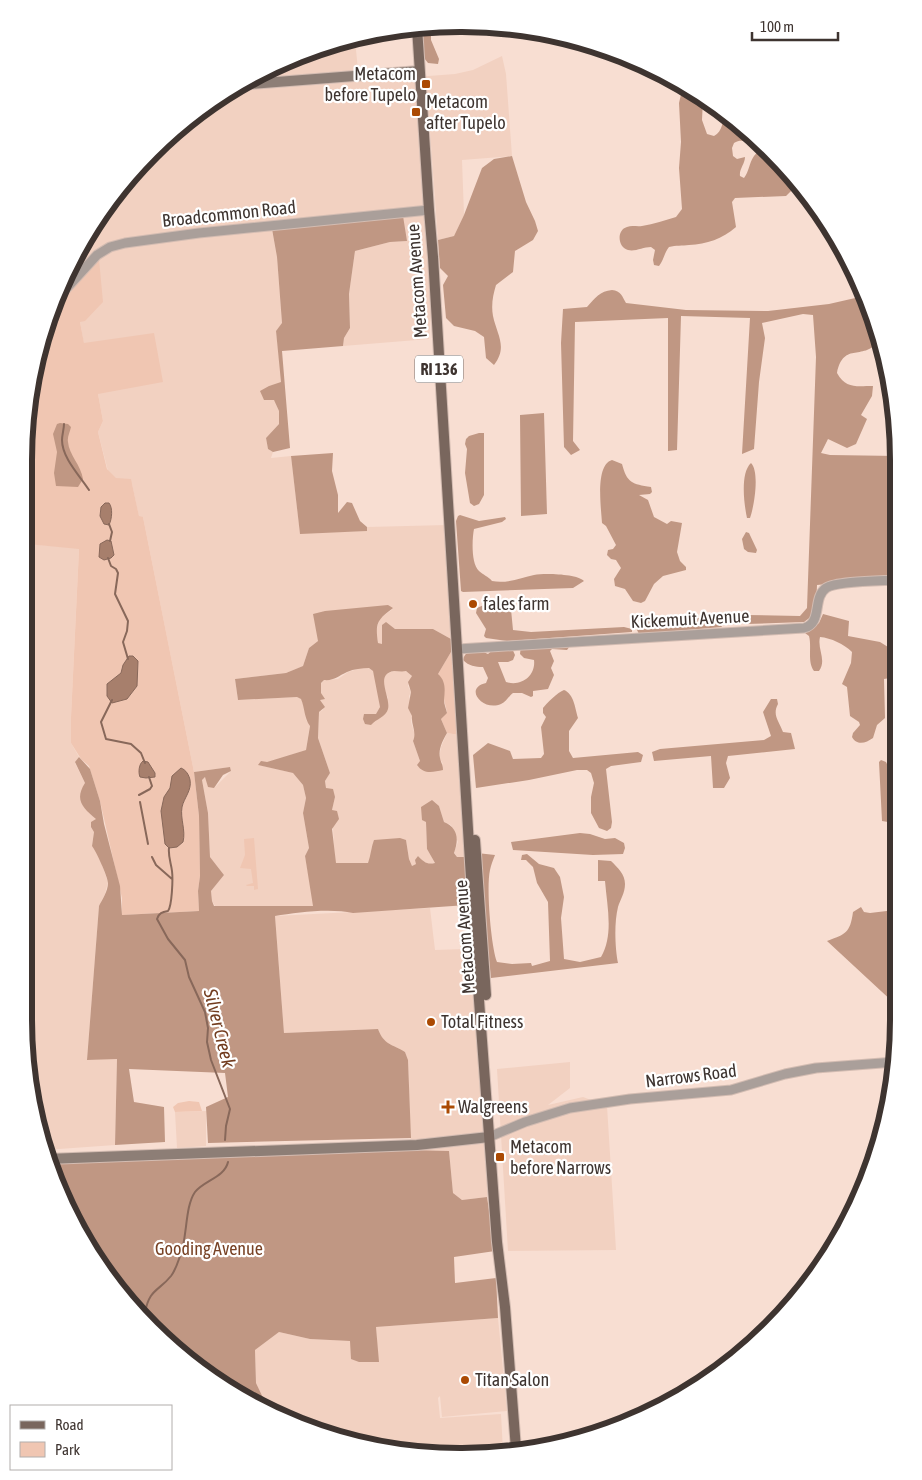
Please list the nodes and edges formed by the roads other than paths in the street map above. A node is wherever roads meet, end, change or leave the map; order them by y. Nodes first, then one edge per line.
1 (418, 35) edge
2 (420, 71) junction
3 (259, 83) edge
4 (428, 210) junction
5 (71, 284) edge
6 (890, 581) edge
7 (458, 649) junction
8 (887, 1063) edge
9 (491, 1136) junction
10 (56, 1159) edge
11 (516, 1444) edge

1 - 2 main road, Metacom Avenue / RI 136
2 - 3 main road
2 - 4 main road, Metacom Avenue / RI 136
4 - 5 street, Broadcommon Road
4 - 7 main road, Metacom Avenue / RI 136
6 - 7 street, Kickemuit Avenue
7 - 9 main road, Metacom Avenue / RI 136
8 - 9 street, Narrows Road
9 - 10 main road
9 - 11 main road, Metacom Avenue / RI 136

